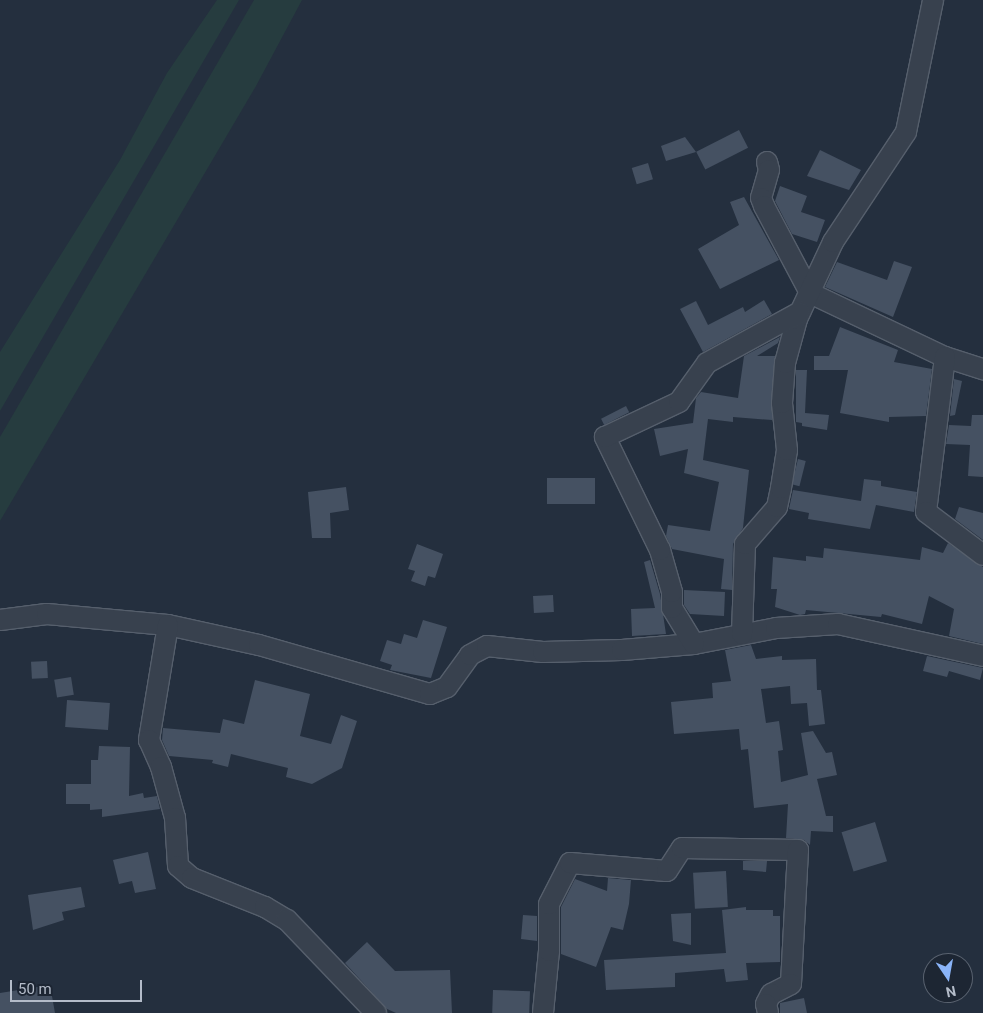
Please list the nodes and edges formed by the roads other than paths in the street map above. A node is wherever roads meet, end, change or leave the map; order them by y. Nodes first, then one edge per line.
1 (932, 0) edge
2 (767, 162) dead end
3 (810, 293) junction
4 (800, 312) junction
5 (945, 357) junction
6 (983, 369) edge
7 (983, 556) edge
8 (0, 620) edge
9 (168, 625) junction
10 (742, 634) junction
11 (694, 644) junction
12 (983, 656) edge
13 (376, 1013) edge
14 (543, 1013) edge
15 (768, 1013) edge

1 - 3 street
2 - 3 street
3 - 4 street
3 - 5 street
4 - 10 street
4 - 11 street
5 - 6 street
5 - 7 street
8 - 9 street
9 - 11 street
9 - 13 street
10 - 11 street
10 - 12 street
14 - 15 street

